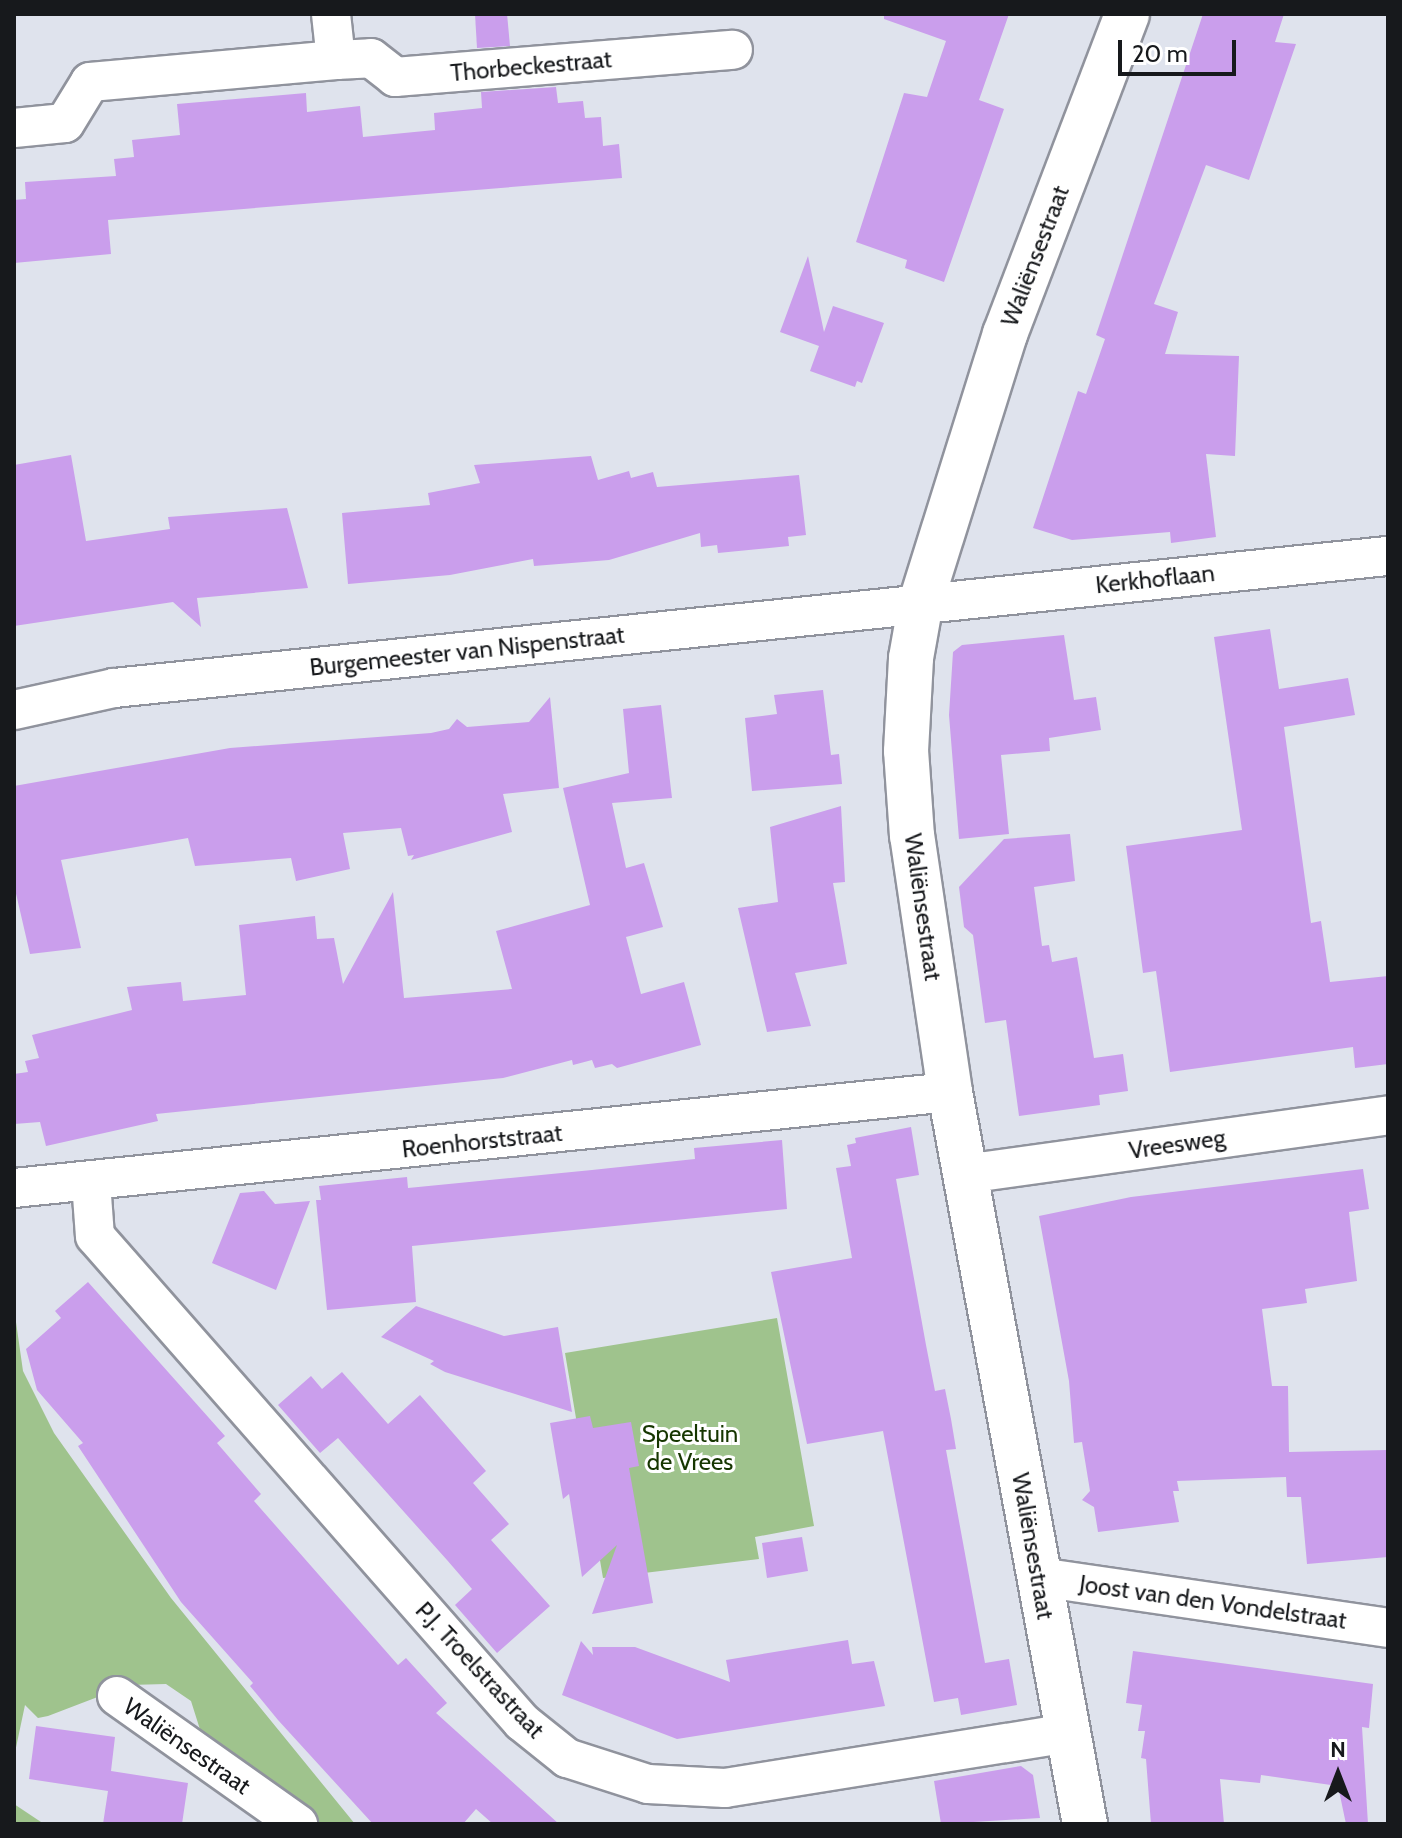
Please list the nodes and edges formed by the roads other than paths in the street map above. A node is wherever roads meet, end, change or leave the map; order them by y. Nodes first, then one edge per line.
1 (331, 14) edge
2 (1127, 14) edge
3 (733, 50) dead end
4 (336, 60) junction
5 (14, 128) edge
6 (1388, 556) edge
7 (921, 602) junction
8 (14, 710) edge
9 (950, 1092) junction
10 (1388, 1115) edge
11 (965, 1174) junction
12 (91, 1182) junction
13 (14, 1188) edge
14 (1039, 1577) junction
15 (1388, 1628) edge
16 (117, 1696) dead end
17 (1068, 1733) junction
18 (298, 1824) edge
19 (1085, 1824) edge

1 - 4 street
2 - 7 street, Waliënsestraat
3 - 4 street, Thorbeckestraat
4 - 5 street, Thorbeckestraat
6 - 7 street, Kerkhoflaan
7 - 8 street, Burgemeester van Nispenstraat
7 - 9 street, Waliënsestraat
9 - 11 street, Waliënsestraat
9 - 12 street, Roenhorststraat
10 - 11 street, Vreesweg
11 - 14 street, Waliënsestraat
12 - 13 street, Roenhorststraat
12 - 17 street, P.J. Troelstrastraat
14 - 15 street, Joost van den Vondelstraat
14 - 17 street, Waliënsestraat
16 - 18 street, Waliënsestraat
17 - 19 street, Waliënsestraat

